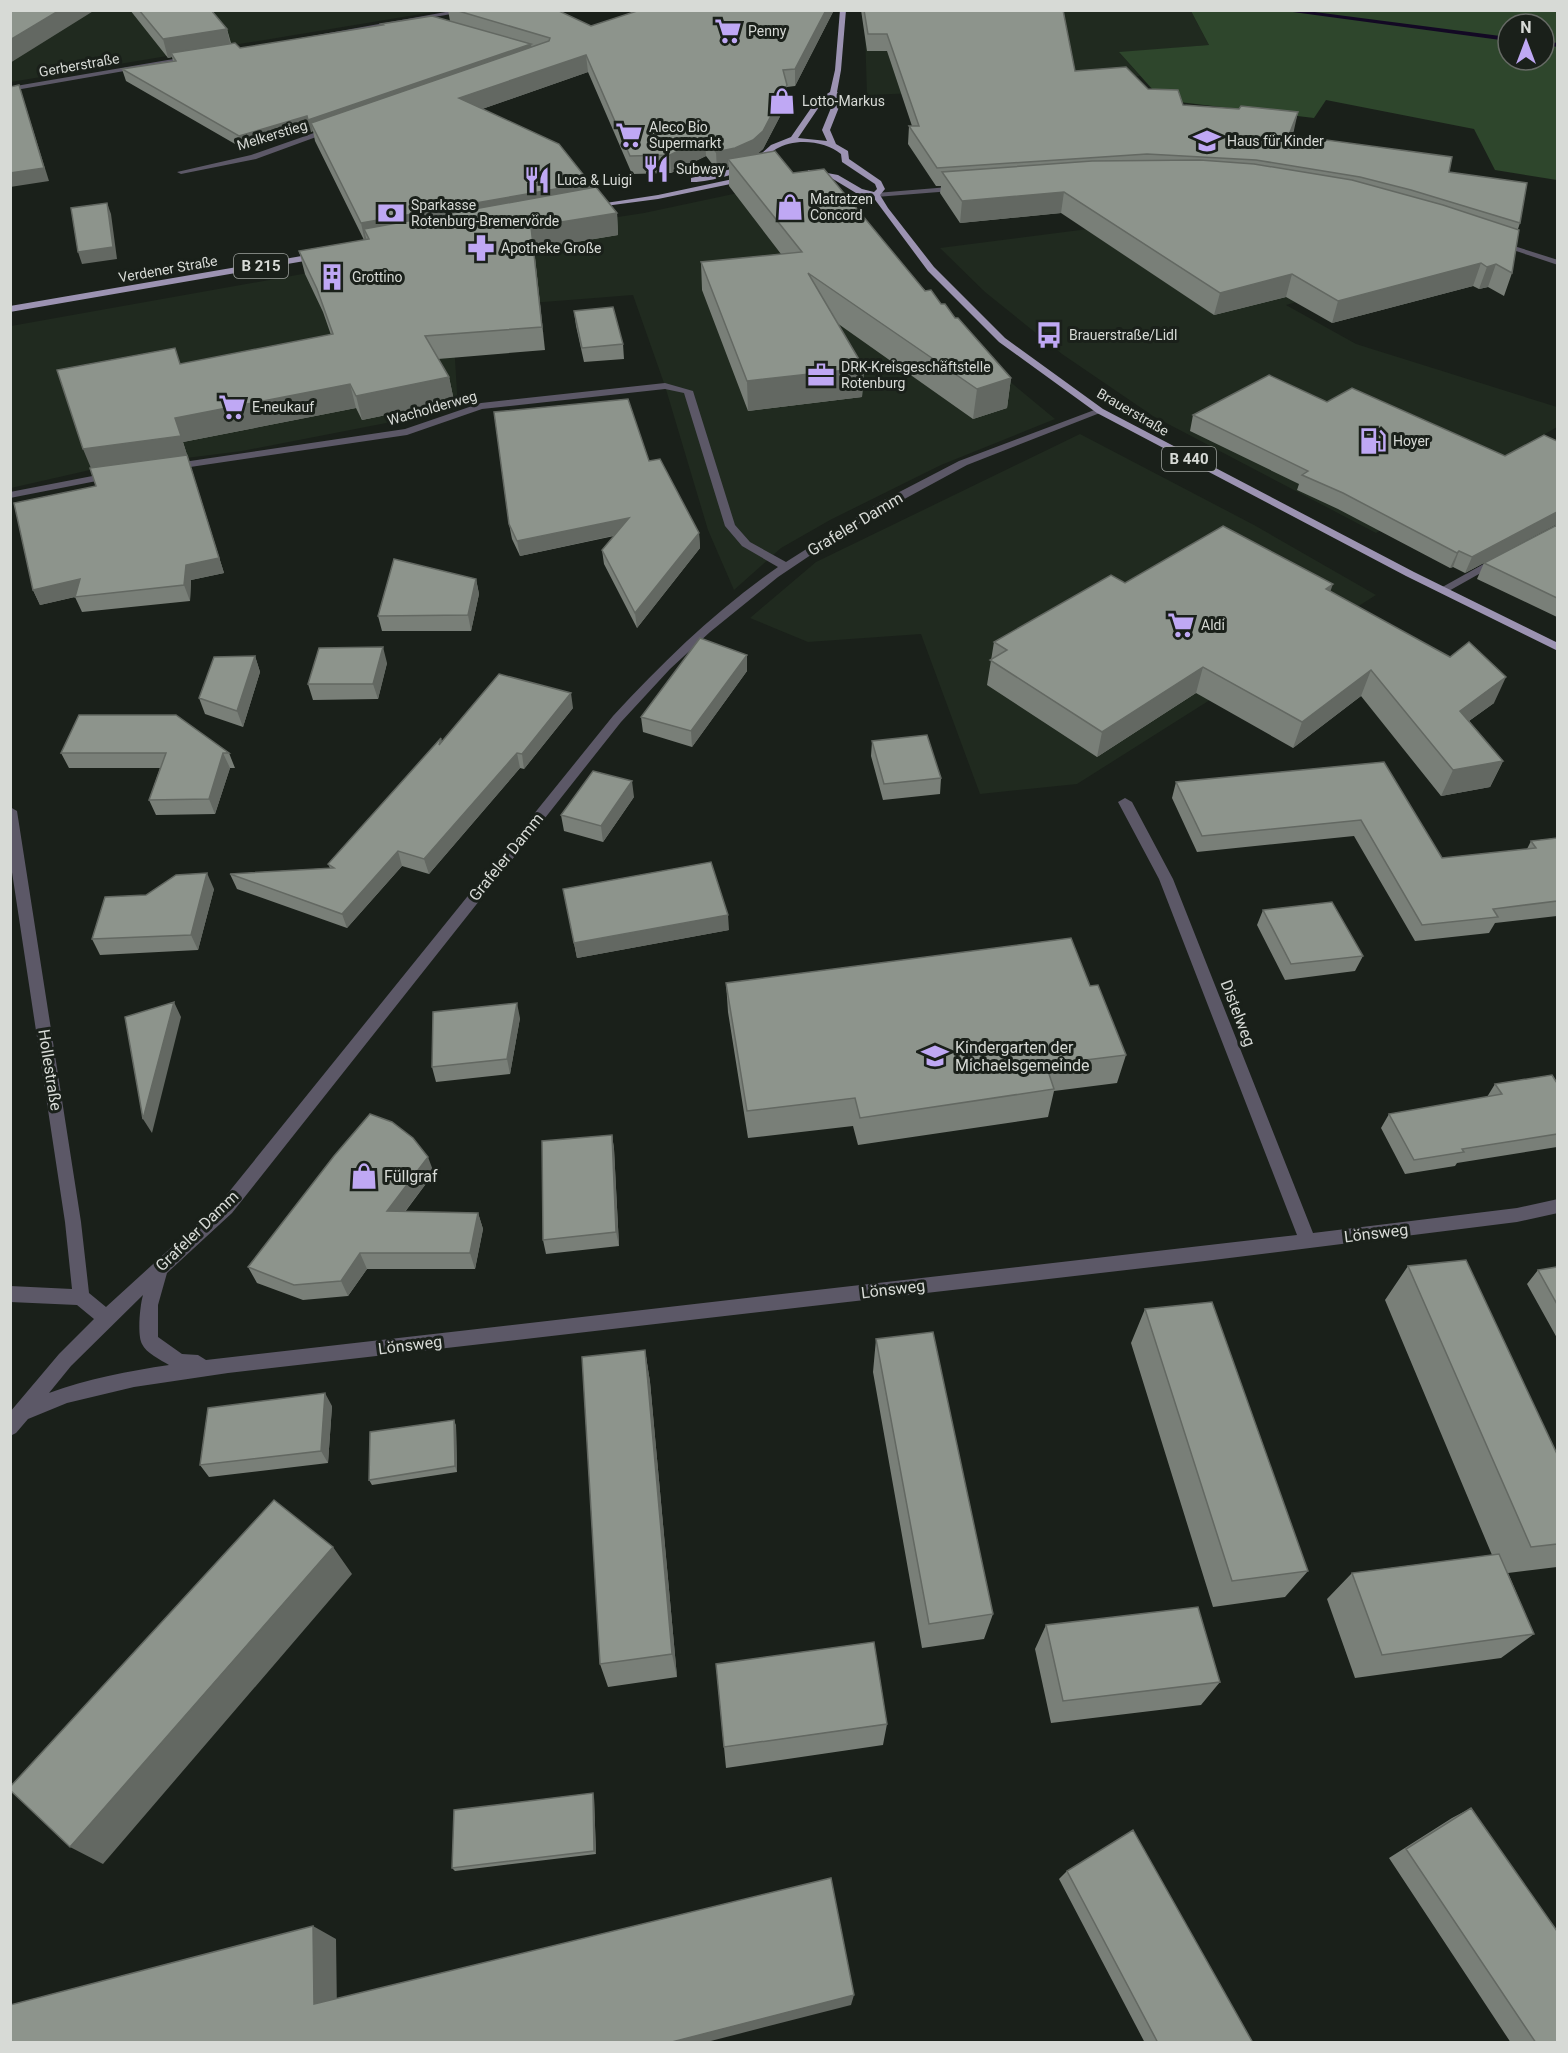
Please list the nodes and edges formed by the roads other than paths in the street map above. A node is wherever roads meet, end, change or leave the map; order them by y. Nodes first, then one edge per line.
1 (471, 10) edge
2 (843, 10) edge
3 (416, 19) junction
4 (438, 25) edge
5 (265, 45) edge
6 (195, 57) edge
7 (10, 89) edge
8 (833, 93) junction
9 (345, 126) edge
10 (784, 144) junction
11 (833, 145) junction
12 (845, 160) junction
13 (181, 172) dead end
14 (800, 172) edge
15 (811, 172) junction
16 (758, 176) edge
17 (966, 188) edge
18 (876, 195) junction
19 (613, 202) junction
20 (580, 208) edge
21 (1486, 237) edge
22 (333, 253) edge
23 (1557, 263) edge
24 (10, 309) edge
25 (1100, 411) junction
26 (163, 468) edge
27 (128, 472) edge
28 (10, 495) edge
29 (1508, 554) edge
30 (786, 567) junction
31 (1443, 590) junction
32 (1557, 648) edge
33 (1125, 802) dead end
34 (10, 811) edge
35 (1557, 1206) edge
36 (1308, 1241) junction
37 (160, 1268) junction
38 (10, 1294) edge
39 (81, 1297) junction
40 (106, 1318) junction
41 (228, 1365) junction
42 (23, 1412) junction
43 (10, 1427) edge

1 - 3 street
2 - 8 main road
3 - 4 street
3 - 5 street
6 - 7 street, Gerberstraße
8 - 10 main road
8 - 11 main road
9 - 13 street, Melkerstieg
10 - 11 main road
10 - 19 main road
11 - 12 main road
12 - 15 main road
12 - 18 main road, Brauerstraße / B 440
14 - 15 main road
15 - 18 main road
16 - 19 main road
17 - 18 street
18 - 25 main road, Brauerstraße / B 440
19 - 20 main road
21 - 23 street
22 - 24 main road, Verdener Straße / B 215
25 - 30 street, Grafeler Damm
25 - 31 main road, Brauerstraße / B 440
26 - 30 street, Wacholderweg
27 - 28 street
29 - 31 street
30 - 37 street, Grafeler Damm
31 - 32 main road, Brauerstraße / B 440
33 - 36 street, Distelweg
34 - 39 street, Hollestraße
35 - 36 street, Lönsweg
36 - 41 street, Lönsweg
37 - 40 street, Grafeler Damm
37 - 41 street, Lönsweg
38 - 39 street
39 - 40 street
40 - 42 street, Grafeler Damm
41 - 42 street, Lönsweg
42 - 43 street, Grafeler Damm

